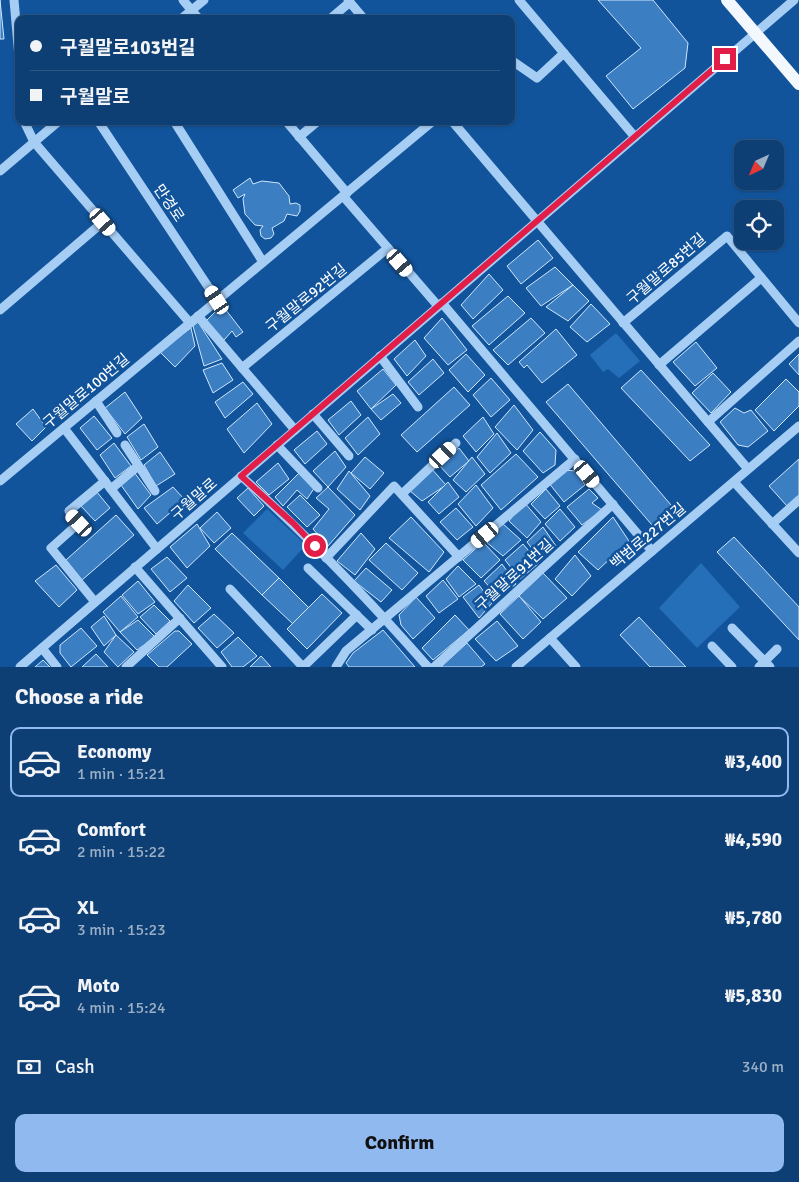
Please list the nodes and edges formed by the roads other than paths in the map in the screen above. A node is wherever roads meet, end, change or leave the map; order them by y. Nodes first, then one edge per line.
1 (23, 0) edge
2 (183, 0) edge
3 (204, 0) edge
4 (519, 0) edge
5 (727, 0) edge
6 (794, 0) edge
7 (349, 1) edge
8 (15, 3) edge
9 (192, 10) junction
10 (186, 15) edge
11 (196, 15) edge
12 (334, 15) edge
13 (361, 15) edge
14 (755, 33) junction
15 (564, 53) junction
16 (515, 63) edge
17 (799, 84) edge
18 (26, 125) edge
19 (54, 125) edge
20 (101, 125) edge
21 (177, 125) edge
22 (289, 125) edge
23 (313, 125) edge
24 (428, 125) edge
25 (455, 125) edge
26 (299, 137) junction
27 (635, 137) junction
28 (34, 142) junction
29 (0, 171) edge
30 (345, 195) junction
31 (537, 221) junction
32 (103, 222) junction
33 (388, 248) junction
34 (263, 262) junction
35 (761, 278) junction
36 (217, 300) junction
37 (440, 305) junction
38 (0, 310) edge
39 (198, 316) junction
40 (190, 323) junction
41 (623, 323) junction
42 (799, 323) edge
43 (799, 341) edge
44 (380, 356) junction
45 (659, 365) junction
46 (242, 368) junction
47 (96, 401) junction
48 (418, 407) dead end
49 (313, 414) junction
50 (708, 422) junction
51 (799, 426) edge
52 (64, 428) junction
53 (295, 430) junction
54 (117, 433) dead end
55 (456, 443) dead end
56 (125, 445) dead end
57 (277, 445) junction
58 (349, 456) dead end
59 (575, 459) junction
60 (138, 466) junction
61 (748, 469) junction
62 (241, 476) junction
63 (0, 481) edge
64 (105, 481) junction
65 (734, 482) junction
66 (318, 488) dead end
67 (111, 489) junction
68 (155, 491) dead end
69 (402, 494) junction
70 (795, 503) edge
71 (613, 504) junction
72 (799, 514) edge
73 (772, 524) junction
74 (158, 548) junction
75 (652, 551) junction
76 (799, 553) edge
77 (459, 557) junction
78 (326, 558) junction
79 (135, 567) junction
80 (308, 568) dead end
81 (230, 589) dead end
82 (95, 602) junction
83 (357, 615) junction
84 (180, 618) junction
85 (386, 619) junction
86 (732, 628) dead end
87 (372, 630) junction
88 (550, 638) junction
89 (712, 646) dead end
90 (42, 648) junction
91 (777, 649) dead end
92 (217, 665) edge
93 (764, 665) edge
94 (20, 667) edge
95 (57, 667) edge
96 (126, 667) edge
97 (303, 667) edge
98 (336, 667) edge
99 (428, 667) edge
100 (434, 667) edge
101 (516, 667) edge
102 (576, 667) edge
103 (732, 667) edge

1 - 8 street
2 - 9 street
3 - 9 street
4 - 15 street
5 - 14 main road
6 - 14 street, 구월말로
7 - 12 street
7 - 13 street
9 - 10 street
9 - 11 street
14 - 17 main road
14 - 27 street, 구월말로
15 - 16 street
15 - 27 street
18 - 28 street
19 - 28 street
20 - 36 street, 만경로
21 - 34 street
22 - 26 street
23 - 26 street
24 - 30 street
25 - 31 street, 구월말로85번길
26 - 30 street
27 - 31 street, 구월말로
28 - 29 street
28 - 32 street
30 - 33 street
30 - 34 street
31 - 37 street, 구월말로
31 - 41 street, 구월말로85번길
32 - 38 street
32 - 40 street
33 - 37 street
33 - 46 street, 구월말로92번길
34 - 36 street
35 - 41 street, 구월말로85번길
35 - 42 street
35 - 45 street
36 - 39 street
37 - 44 street, 구월말로
37 - 59 street
39 - 40 street, 구월말로100번길
39 - 46 street
40 - 47 street, 구월말로100번길
41 - 45 street, 구월말로85번길
43 - 50 street
44 - 48 street
44 - 49 street, 구월말로
45 - 50 street, 구월말로85번길
46 - 53 street
47 - 52 street, 구월말로100번길
47 - 54 street
49 - 53 street, 구월말로
49 - 58 street
50 - 61 street, 구월말로85번길
51 - 61 street, 백범로227번길
52 - 63 street, 구월말로100번길
52 - 64 street
53 - 57 street, 구월말로
55 - 69 street
56 - 60 street
57 - 62 street, 구월말로
57 - 66 street
59 - 71 street
59 - 77 street
60 - 67 street
60 - 68 street
61 - 65 street, 백범로227번길
62 - 74 street, 구월말로
62 - 78 street
64 - 67 street
64 - 82 street
65 - 73 street
65 - 75 street, 백범로227번길
67 - 74 street
69 - 77 street
69 - 78 street
70 - 72 street
70 - 73 street
71 - 75 street
71 - 100 street, 구월말로91번길
73 - 76 street
74 - 79 street, 구월말로
75 - 88 street, 백범로227번길
77 - 85 street
78 - 85 street
79 - 82 street, 구월말로
79 - 84 street
80 - 83 street
81 - 97 street
82 - 90 street, 구월말로
83 - 87 street
83 - 97 street
84 - 92 street
84 - 96 street
85 - 87 street
85 - 99 street
86 - 93 street
87 - 98 street
88 - 101 street, 백범로227번길
88 - 102 street
89 - 103 street
90 - 94 street, 구월말로
90 - 95 street
91 - 93 street

